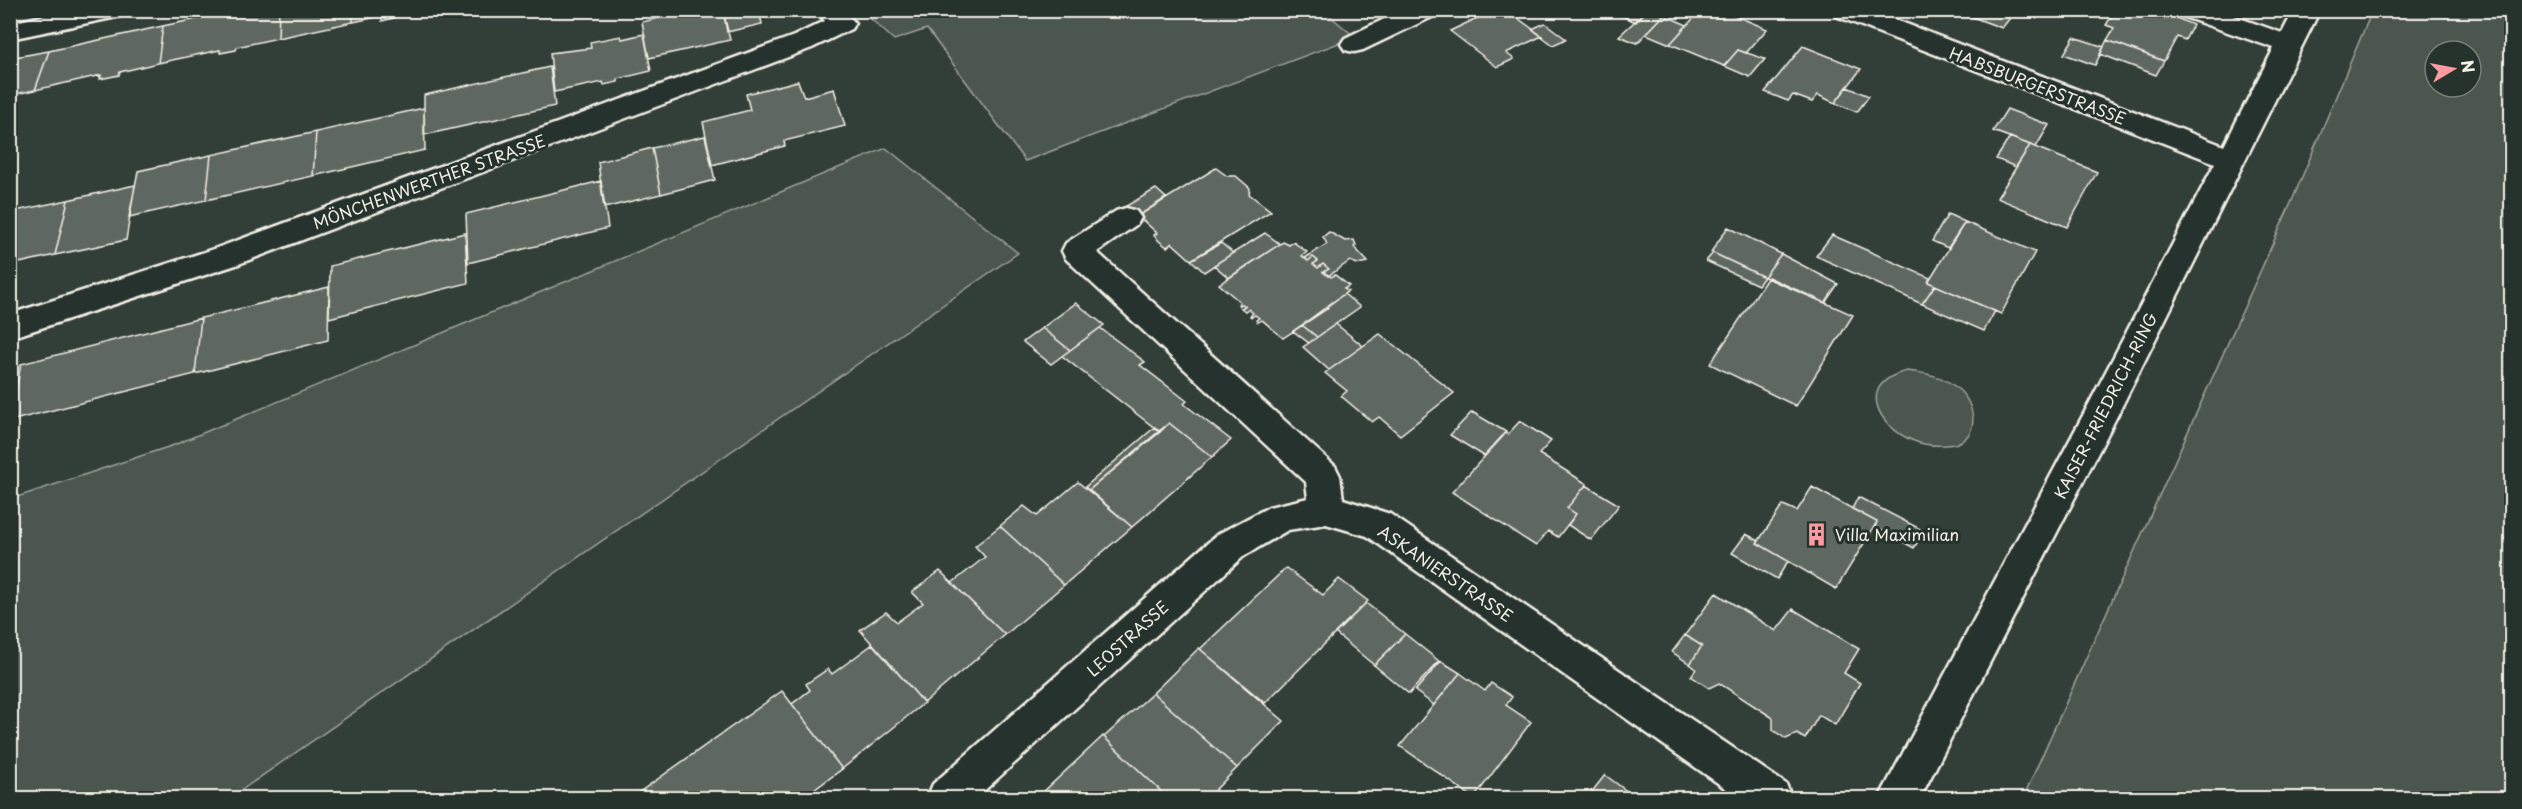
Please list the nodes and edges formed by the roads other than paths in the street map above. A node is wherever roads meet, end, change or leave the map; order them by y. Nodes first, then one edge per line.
1 (112, 10) edge
2 (1425, 10) edge
3 (1845, 10) edge
4 (2190, 10) edge
5 (2307, 10) edge
6 (835, 17) edge
7 (10, 31) edge
8 (1354, 44) dead end
9 (2291, 45) junction
10 (2230, 159) junction
11 (1126, 218) dead end
12 (10, 326) edge
13 (1326, 509) junction
14 (946, 798) edge
15 (1772, 798) edge
16 (1899, 798) edge

1 - 7 street
2 - 8 street
3 - 10 street, HABSBURGERSTRASSE
4 - 9 street
5 - 9 street, KAISER-FRIEDRICH-RING
6 - 12 street, MÖNCHENWERTHER STRASSE
9 - 10 street, KAISER-FRIEDRICH-RING
10 - 16 street, KAISER-FRIEDRICH-RING
11 - 13 street
13 - 14 street, LEOSTRASSE
13 - 15 street, ASKANIERSTRASSE

